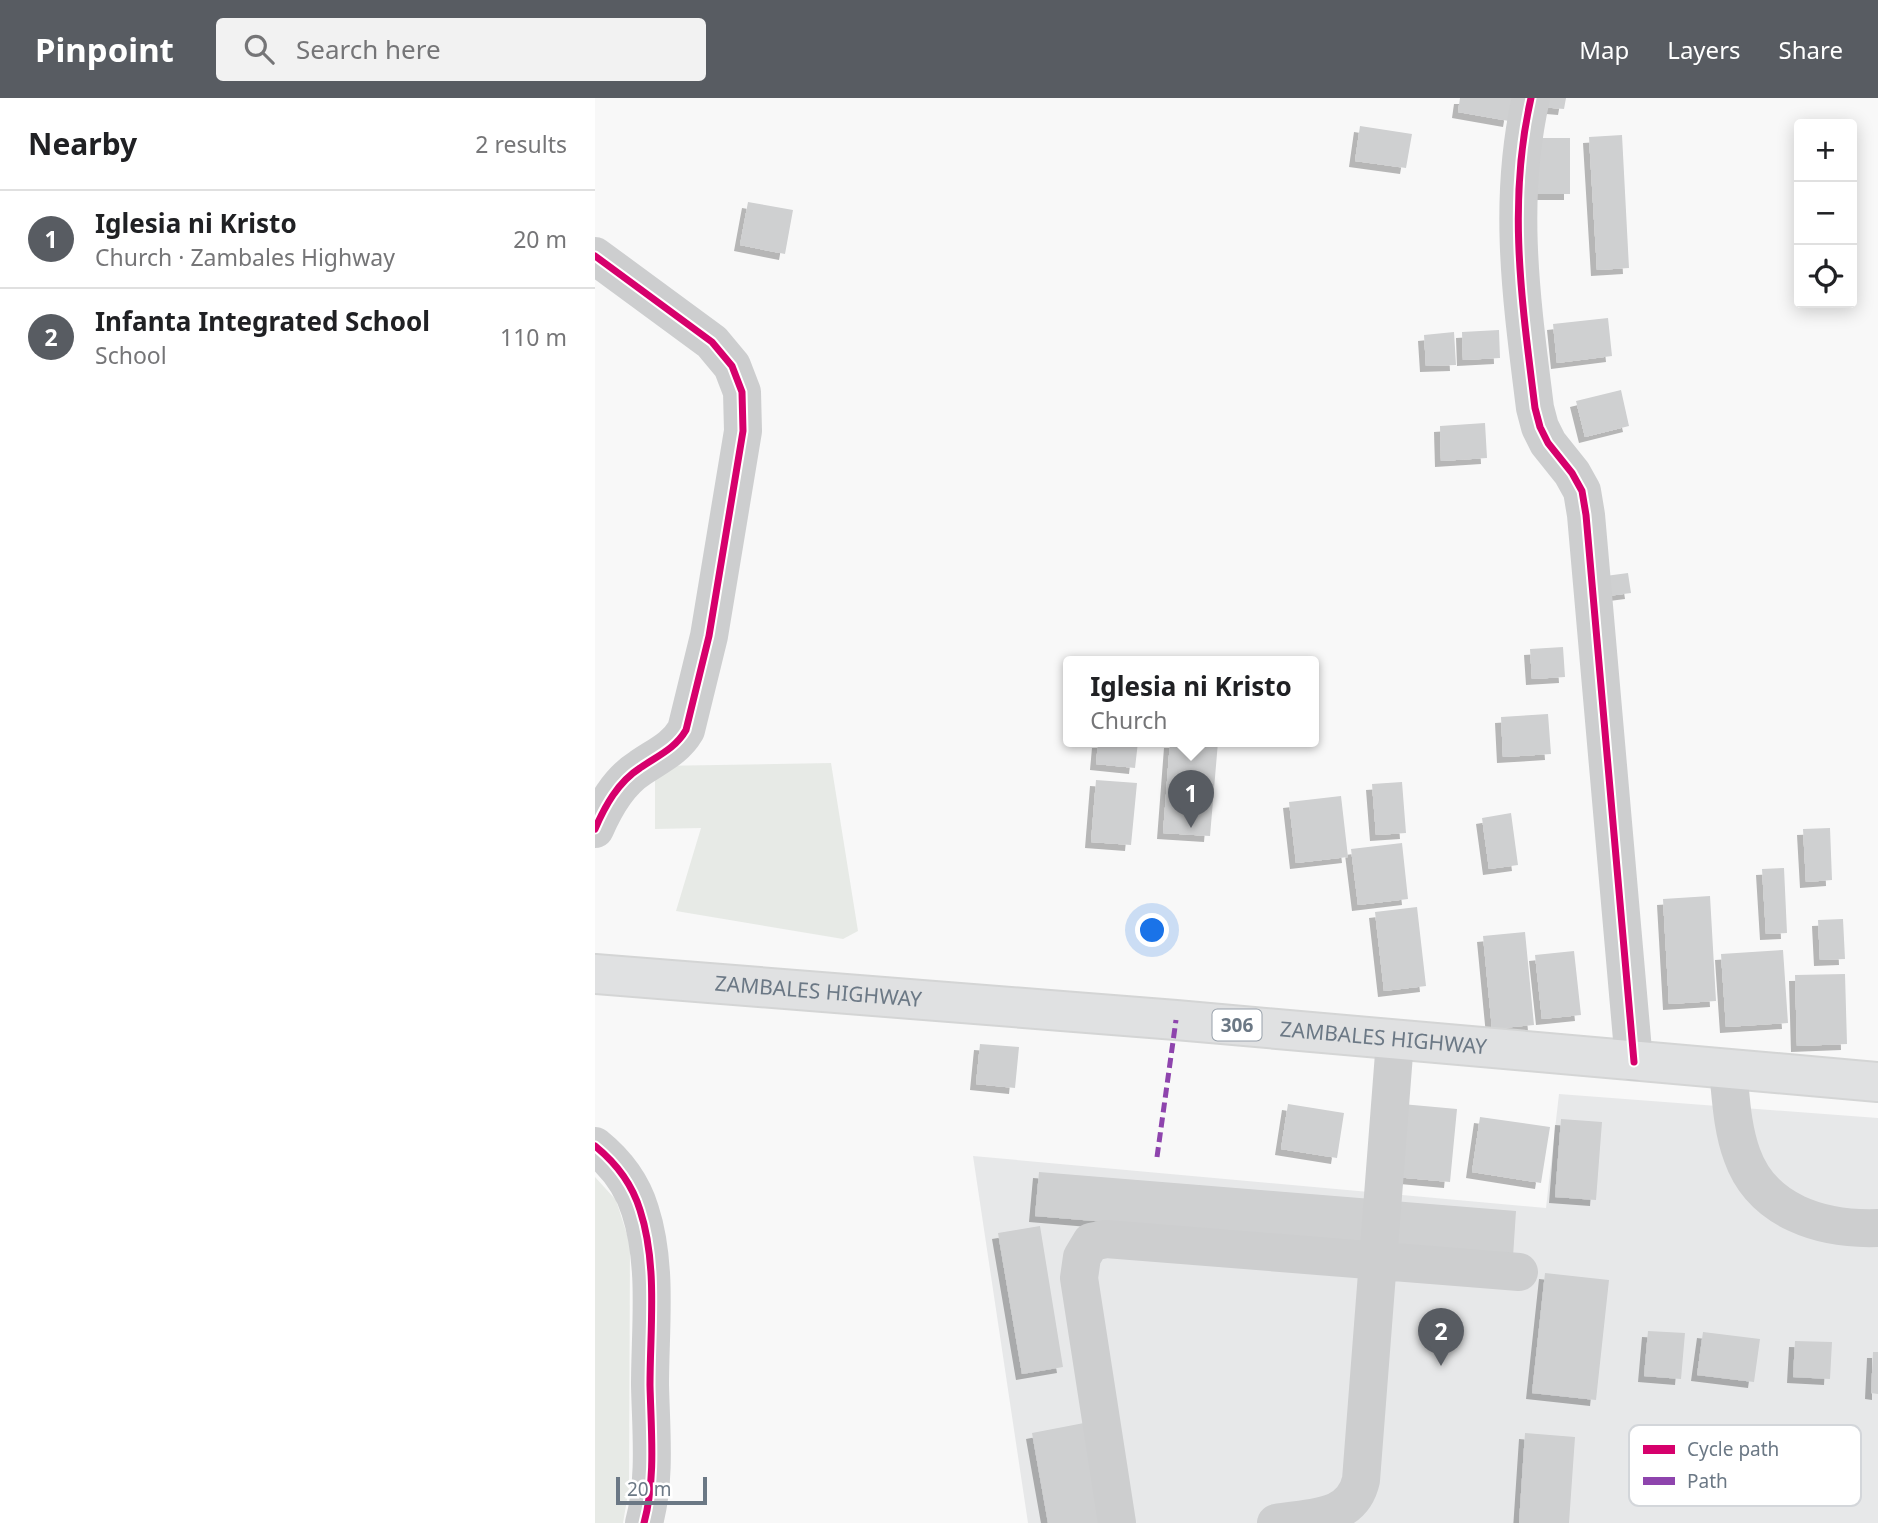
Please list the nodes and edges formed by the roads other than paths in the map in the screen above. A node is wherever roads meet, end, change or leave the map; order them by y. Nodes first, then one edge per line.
1 (1531, 98) edge
2 (595, 256) edge
3 (595, 829) edge
4 (595, 974) edge
5 (1395, 1041) junction
6 (1634, 1062) junction
7 (1728, 1070) junction
8 (1878, 1082) edge
9 (595, 1146) edge
10 (1878, 1228) edge
11 (1378, 1261) junction
12 (1519, 1272) dead end
13 (644, 1523) edge
14 (1117, 1523) edge
15 (1276, 1523) edge

1 - 6 street
2 - 3 street
4 - 5 main road, ZAMBALES HIGHWAY / 306
5 - 6 main road, ZAMBALES HIGHWAY / 306
5 - 11 street
6 - 7 main road, ZAMBALES HIGHWAY / 306
7 - 8 main road, ZAMBALES HIGHWAY / 306
7 - 10 street
9 - 13 street
11 - 12 street
11 - 14 street
11 - 15 street

